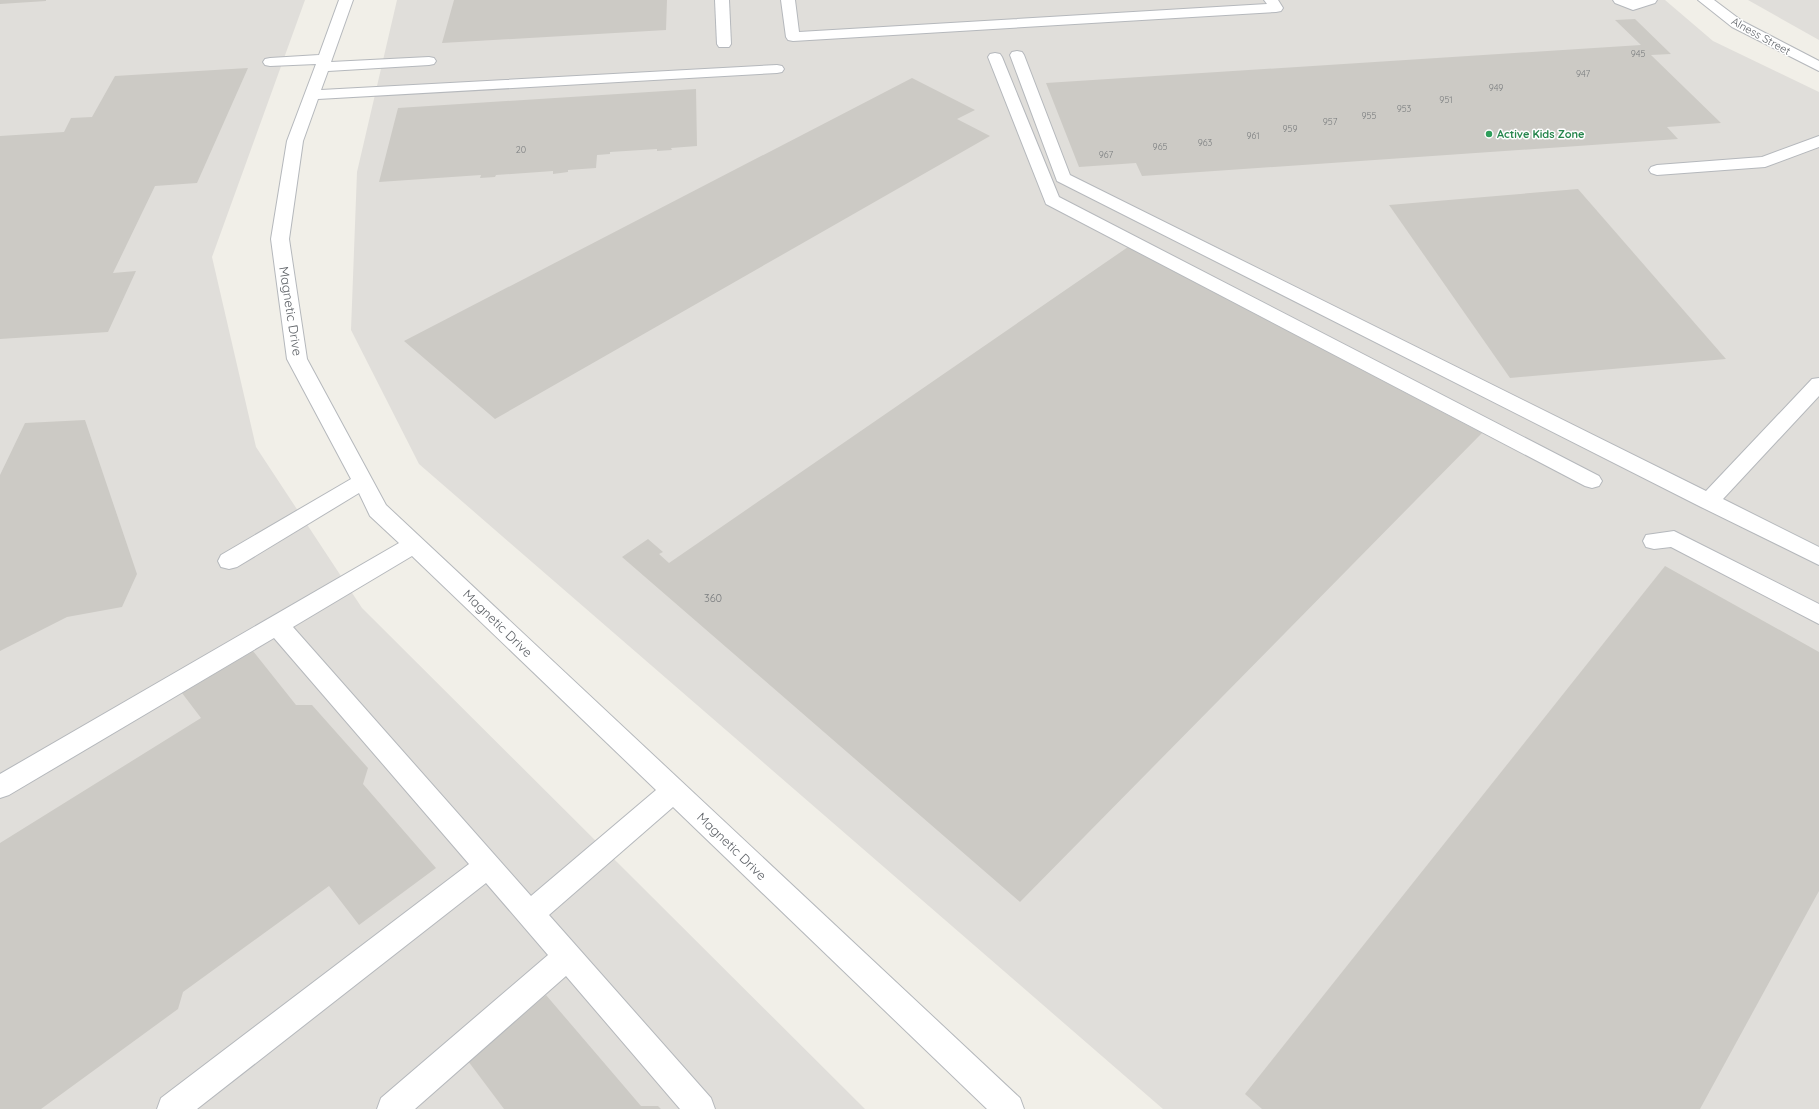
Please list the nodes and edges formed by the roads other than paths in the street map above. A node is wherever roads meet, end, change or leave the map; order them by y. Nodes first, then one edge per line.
1 (346, 0) edge
2 (722, 0) edge
3 (788, 0) edge
4 (1271, 0) edge
5 (1620, 0) edge
6 (1650, 0) edge
7 (1705, 0) edge
8 (724, 44) dead end
9 (1017, 55) dead end
10 (995, 57) dead end
11 (429, 61) dead end
12 (270, 62) dead end
13 (323, 63) junction
14 (1819, 68) edge
15 (776, 69) dead end
16 (311, 95) junction
17 (1819, 141) edge
18 (1658, 170) dead end
19 (1819, 384) edge
20 (364, 481) junction
21 (1592, 481) dead end
22 (1708, 502) junction
23 (1654, 541) dead end
24 (415, 544) junction
25 (1819, 557) edge
26 (229, 560) dead end
27 (1819, 615) edge
28 (277, 625) junction
29 (0, 787) edge
30 (674, 790) junction
31 (487, 866) junction
32 (530, 914) junction
33 (567, 957) junction
34 (172, 1109) edge
35 (392, 1109) edge
36 (700, 1109) edge
37 (1009, 1109) edge

1 - 13 street, Magnetic Drive
2 - 8 street
3 - 4 street
5 - 6 street
7 - 14 street, Alness Street
9 - 22 street
10 - 21 street
11 - 13 street
12 - 13 street
13 - 16 street, Magnetic Drive
15 - 16 street
16 - 20 street, Magnetic Drive
17 - 18 street
19 - 22 street
20 - 24 street, Magnetic Drive
20 - 26 street
22 - 25 street
23 - 27 street
24 - 28 street
24 - 30 street, Magnetic Drive
28 - 29 street
28 - 31 street
30 - 32 street
30 - 37 street, Magnetic Drive
31 - 32 street
31 - 34 street
32 - 33 street
33 - 35 street
33 - 36 street

